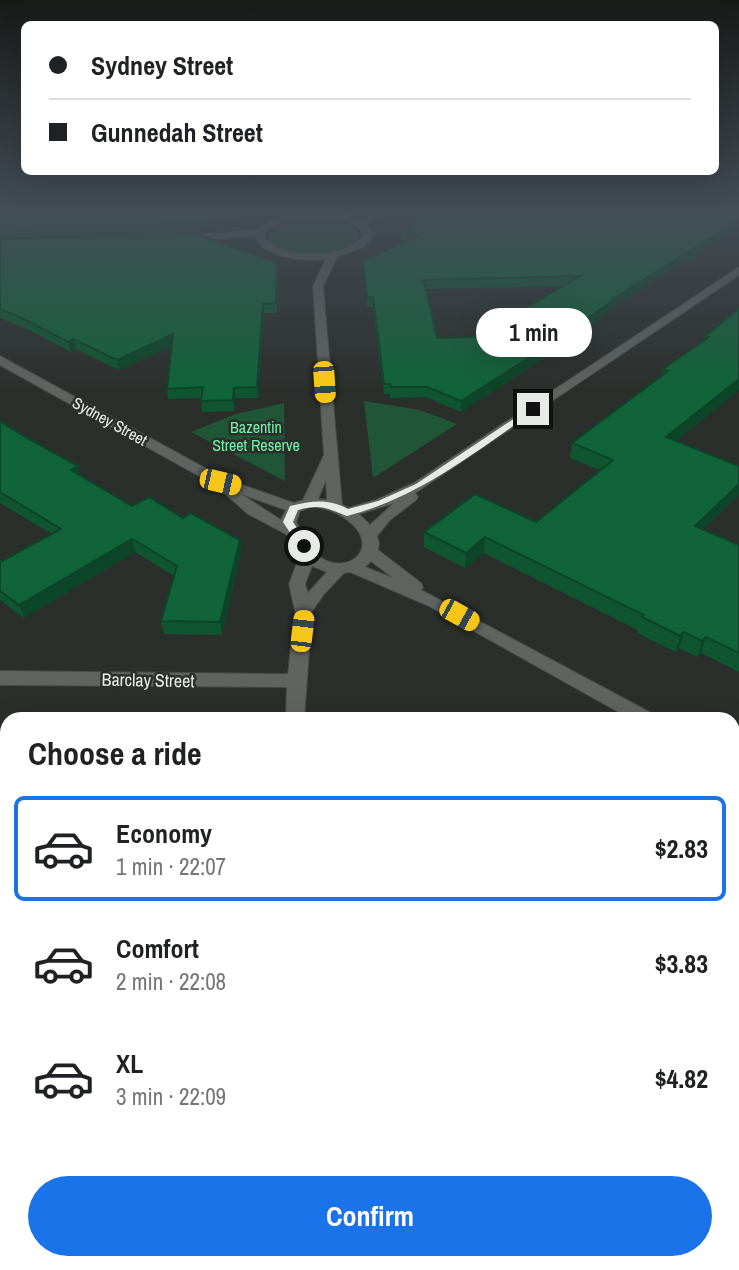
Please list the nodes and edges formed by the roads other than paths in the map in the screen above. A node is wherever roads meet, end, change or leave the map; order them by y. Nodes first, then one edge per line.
1 (321, 271) edge
2 (737, 271) edge
3 (0, 360) edge
4 (329, 454) junction
5 (220, 482) junction
6 (419, 486) junction
7 (301, 505) junction
8 (341, 509) junction
9 (292, 531) junction
10 (369, 535) junction
11 (371, 553) junction
12 (308, 554) junction
13 (346, 568) junction
14 (435, 602) junction
15 (304, 611) junction
16 (0, 678) edge
17 (296, 681) junction
18 (295, 712) edge
19 (633, 712) edge

1 - 4 street
2 - 6 street
3 - 5 street, Sydney Street
4 - 7 street
4 - 8 street
5 - 7 street, Sydney Street
5 - 9 street, Sydney Street
6 - 8 street
6 - 10 street
7 - 8 street, Sydney Street
7 - 9 street
8 - 10 street
9 - 12 street
10 - 11 street
11 - 13 street
11 - 14 street
12 - 13 street
12 - 15 street
13 - 14 street
13 - 15 street
14 - 19 street
15 - 17 street
16 - 17 street, Barclay Street
17 - 18 street

